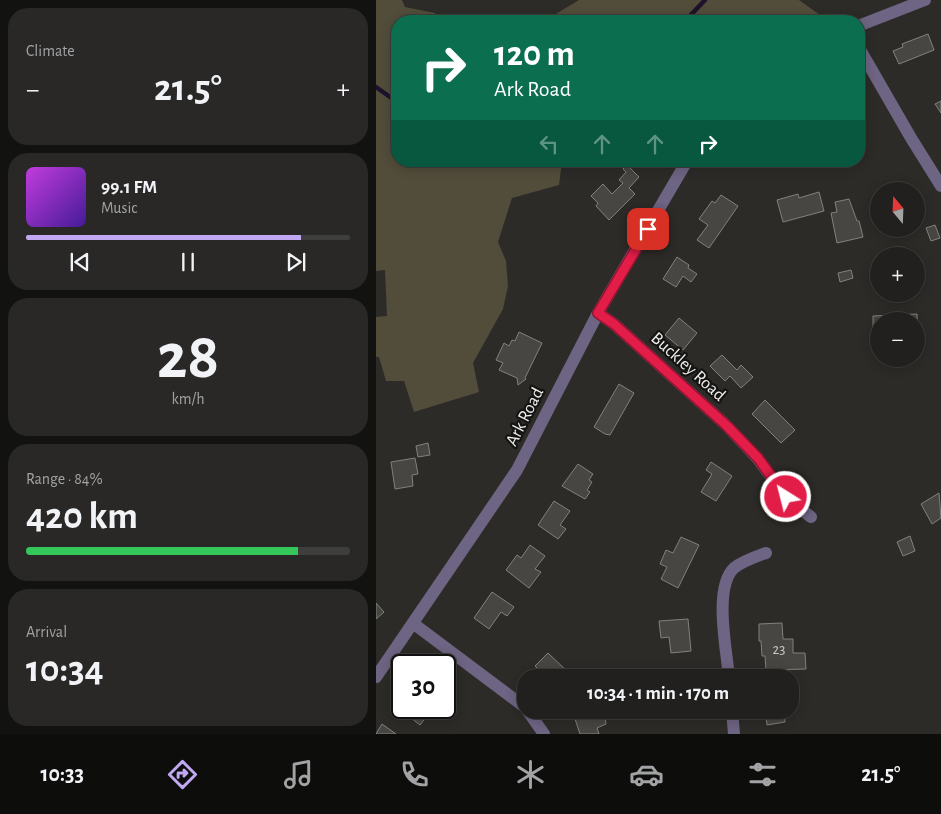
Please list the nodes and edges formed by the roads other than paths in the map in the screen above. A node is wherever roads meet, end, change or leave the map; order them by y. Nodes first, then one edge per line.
1 (925, 0) edge
2 (865, 23) edge
3 (865, 58) edge
4 (683, 167) edge
5 (941, 186) edge
6 (598, 313) junction
7 (811, 517) dead end
8 (766, 553) dead end
9 (414, 624) junction
10 (728, 669) edge
11 (376, 677) edge
12 (517, 701) edge
13 (534, 719) edge
14 (733, 719) edge
15 (544, 734) edge
16 (734, 734) edge

1 - 2 street
3 - 5 street
4 - 6 street, Ark Road
6 - 7 street, Buckley Road
6 - 9 street, Ark Road
8 - 10 street
9 - 11 street, Ark Road
9 - 12 street
13 - 15 street
14 - 16 street

